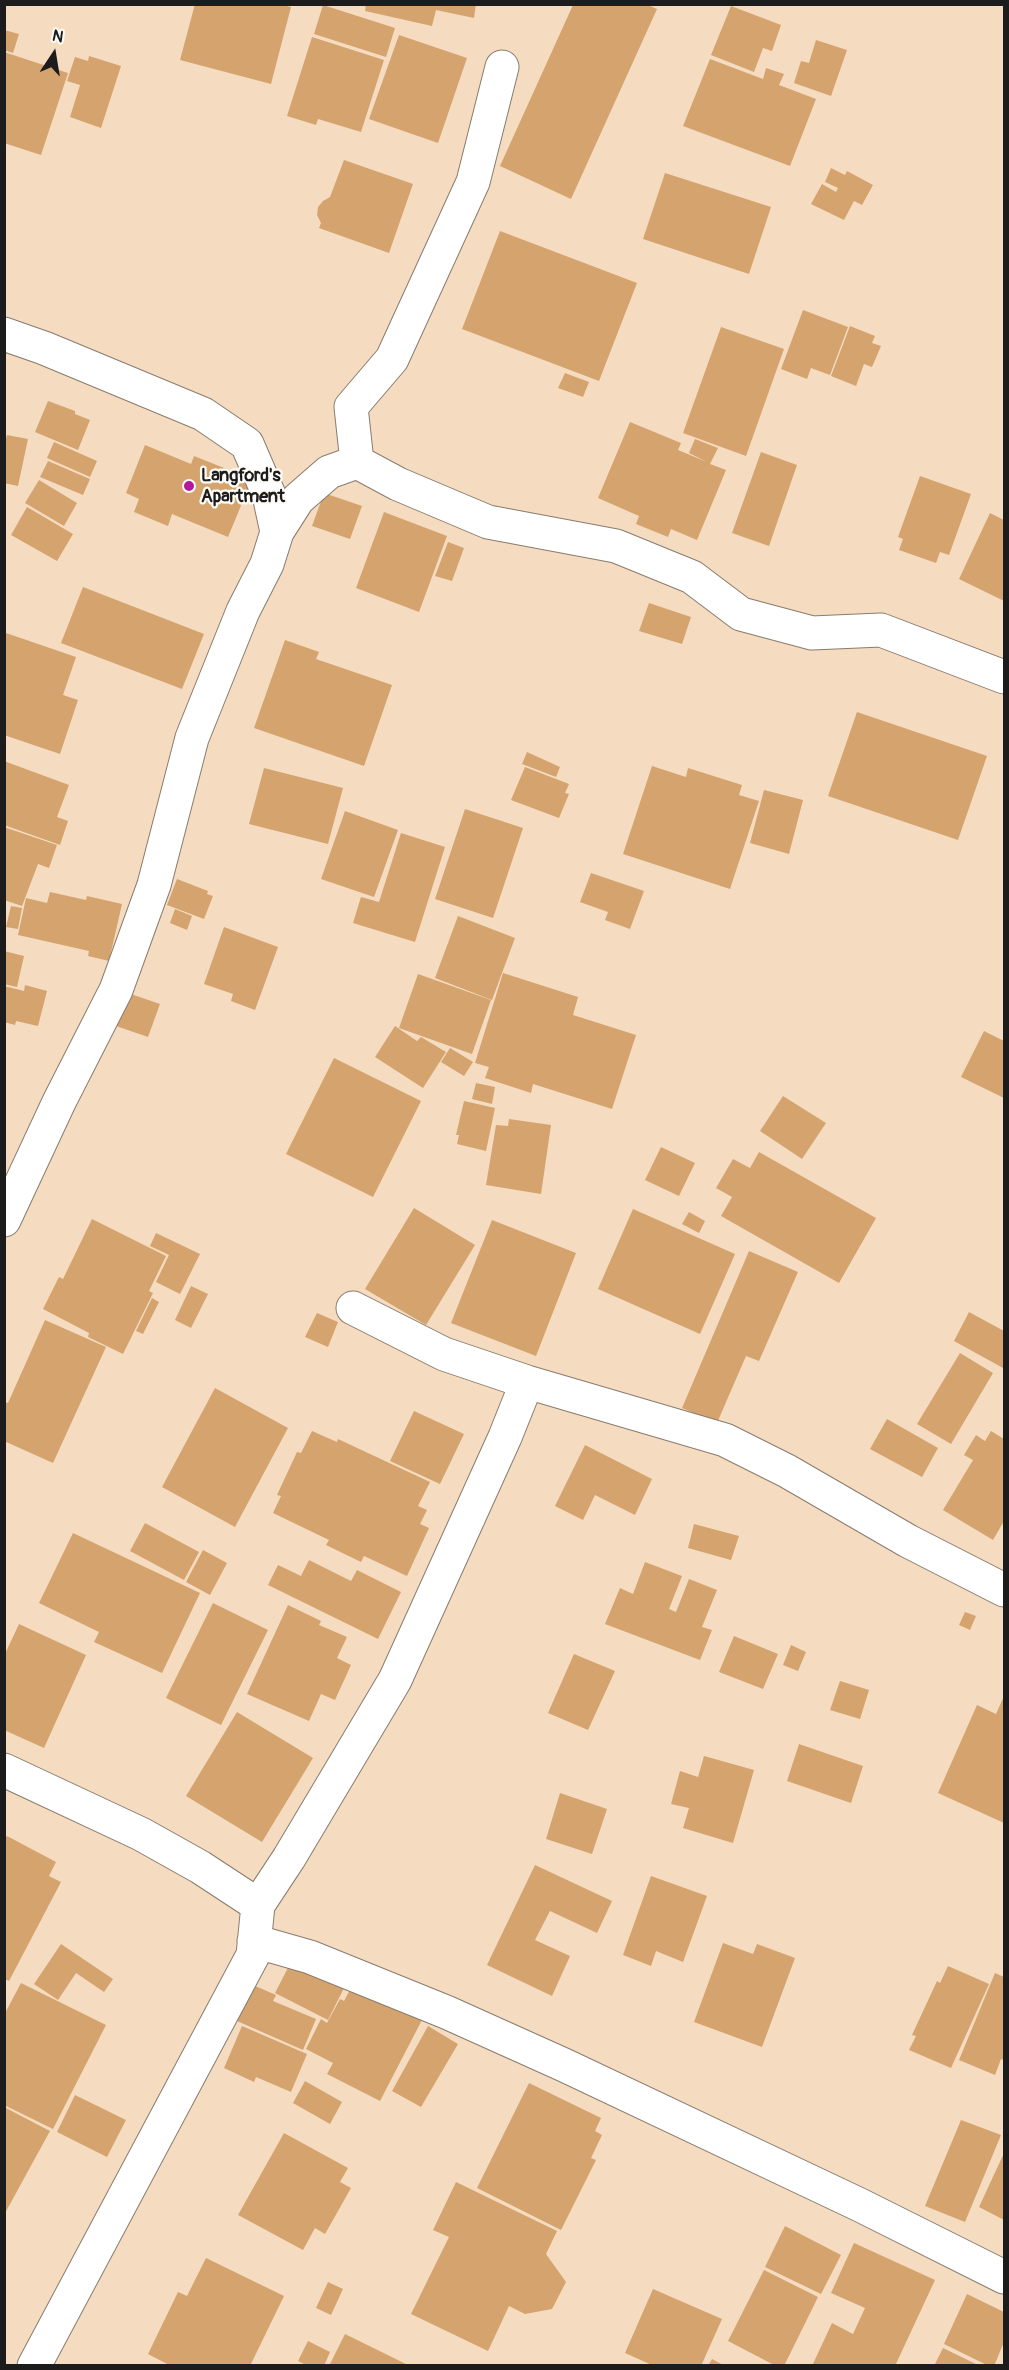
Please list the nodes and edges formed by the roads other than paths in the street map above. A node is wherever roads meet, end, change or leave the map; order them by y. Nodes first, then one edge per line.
1 (502, 67) dead end
2 (4, 334) edge
3 (357, 462) junction
4 (277, 532) junction
5 (1005, 677) edge
6 (4, 1220) edge
7 (353, 1308) dead end
8 (527, 1382) junction
9 (1005, 1590) edge
10 (4, 1770) edge
11 (258, 1905) junction
12 (254, 1941) junction
13 (1005, 2277) edge
14 (34, 2366) edge

1 - 3 street
2 - 4 street
3 - 4 street
3 - 5 street
4 - 6 street
7 - 8 street
8 - 9 street
8 - 11 street
10 - 11 street
11 - 12 street
12 - 13 street
12 - 14 street

